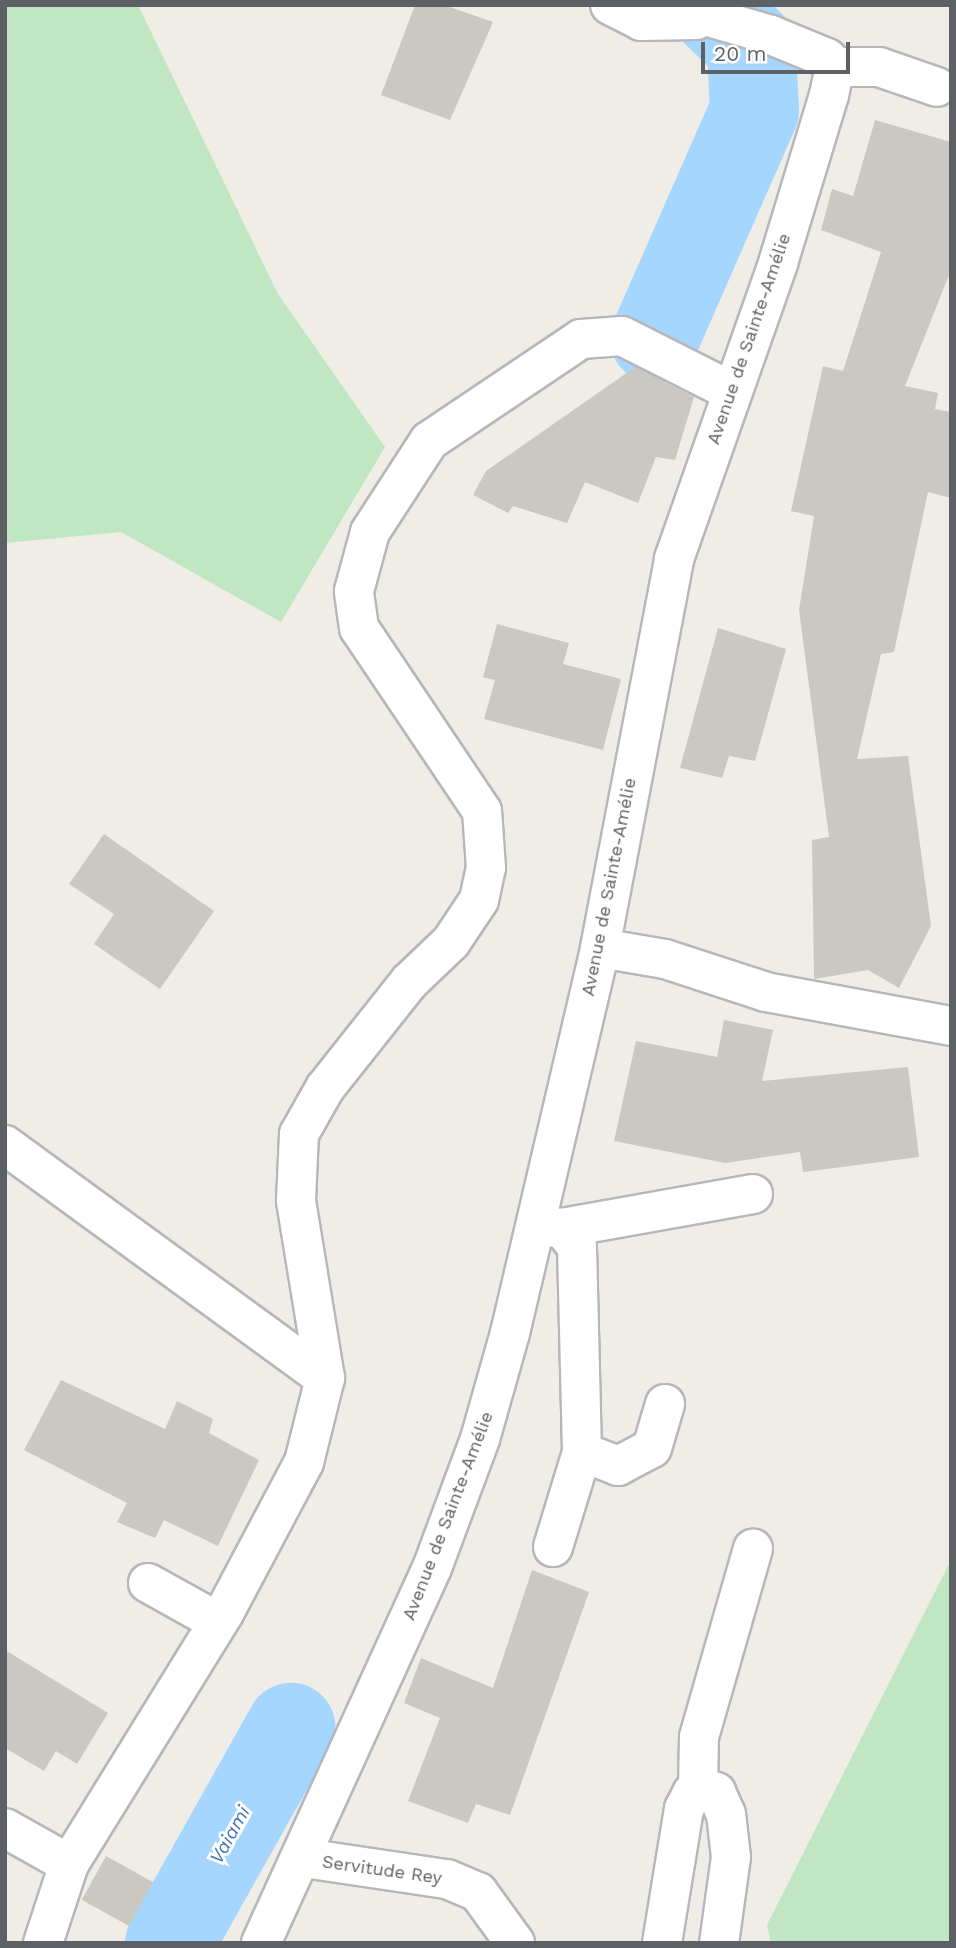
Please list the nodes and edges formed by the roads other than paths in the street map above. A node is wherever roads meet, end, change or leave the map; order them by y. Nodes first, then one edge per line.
1 (610, 5) edge
2 (667, 5) edge
3 (715, 19) junction
4 (835, 67) junction
5 (937, 87) dead end
6 (731, 391) junction
7 (600, 948) junction
8 (951, 1026) edge
9 (5, 1145) edge
10 (753, 1194) dead end
11 (548, 1228) junction
12 (325, 1378) junction
13 (665, 1404) dead end
14 (582, 1452) junction
15 (553, 1547) dead end
16 (753, 1549) dead end
17 (148, 1583) dead end
18 (218, 1622) junction
19 (698, 1788) junction
20 (5, 1828) edge
21 (304, 1858) junction
22 (69, 1864) junction
23 (43, 1943) edge
24 (261, 1943) edge
25 (515, 1943) edge
26 (662, 1943) edge
27 (719, 1943) edge

1 - 3 street
2 - 3 street
3 - 4 street
4 - 5 street
4 - 6 street, Avenue de Sainte-Amélie
6 - 7 street, Avenue de Sainte-Amélie
6 - 12 street
7 - 8 street
7 - 11 street, Avenue de Sainte-Amélie
9 - 12 street
10 - 11 street
11 - 14 street
11 - 21 street, Avenue de Sainte-Amélie
12 - 18 street
13 - 14 street
14 - 15 street
16 - 19 street
17 - 18 street
18 - 22 street
19 - 26 street
19 - 27 street
20 - 22 street
21 - 24 street, Avenue de Sainte-Amélie
21 - 25 street, Servitude Rey
22 - 23 street

